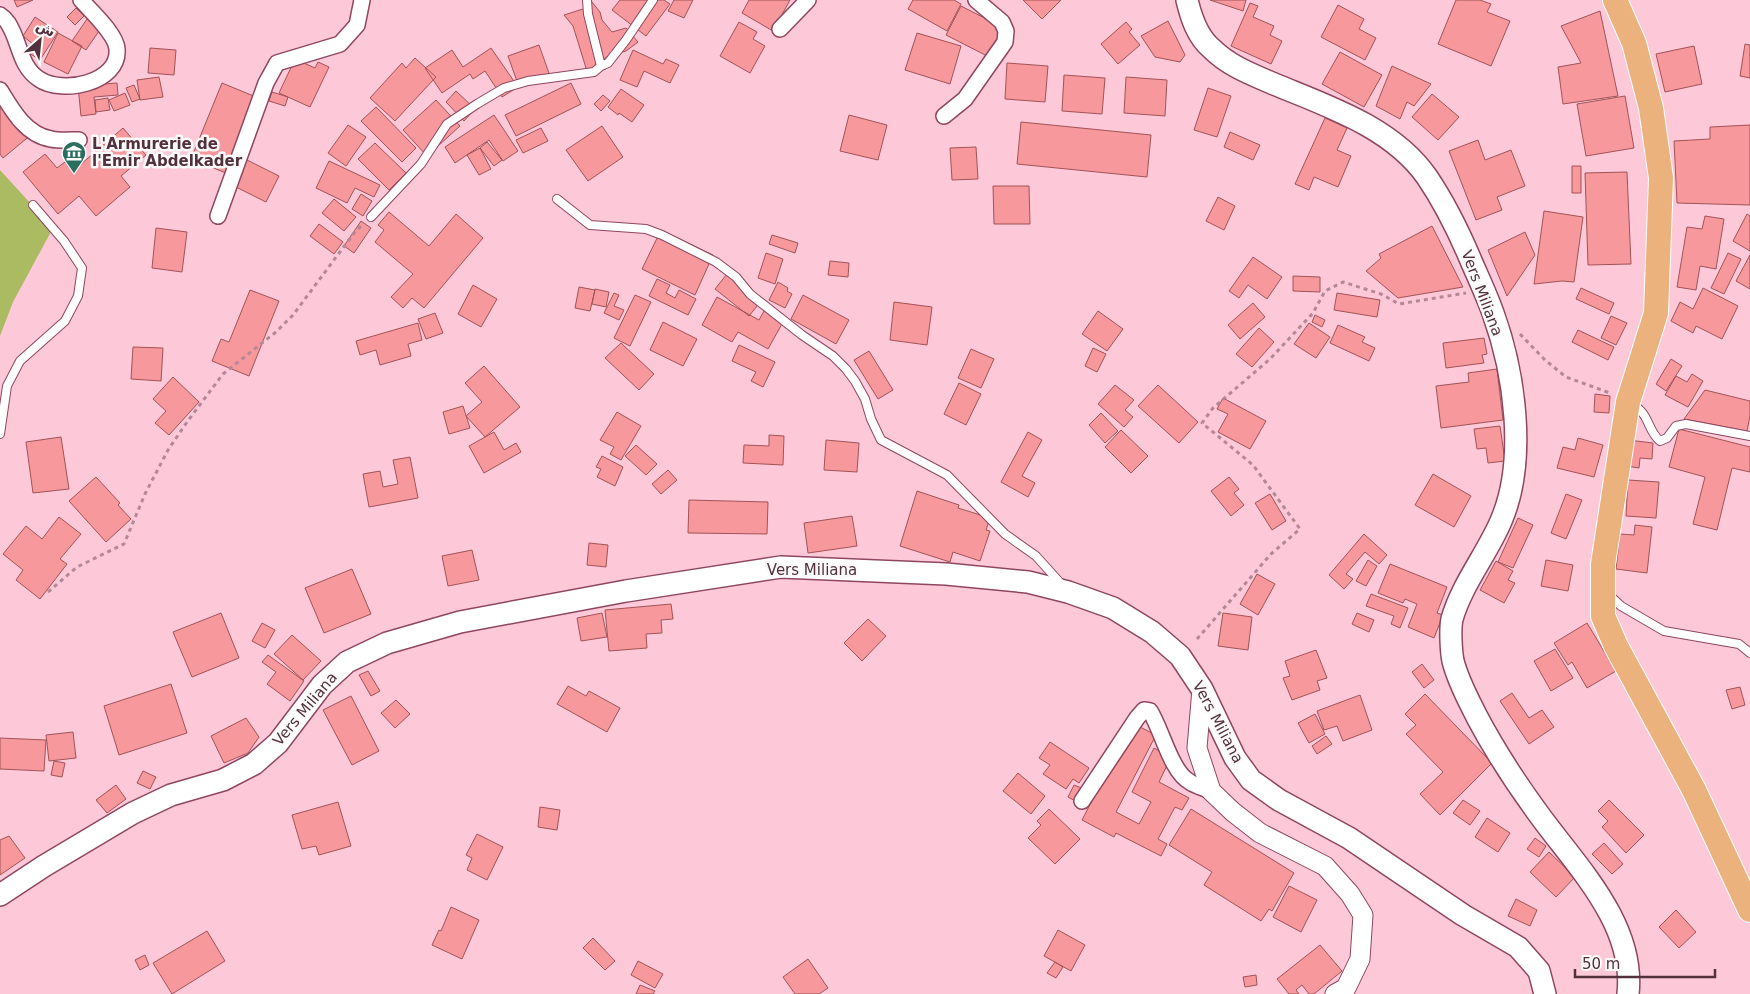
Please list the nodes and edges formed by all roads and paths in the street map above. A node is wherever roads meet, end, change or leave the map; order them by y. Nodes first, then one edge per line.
1 (81, 0) edge
2 (362, 0) edge
3 (587, 0) edge
4 (653, 0) edge
5 (808, 0) edge
6 (976, 0) edge
7 (1188, 0) edge
8 (1615, 0) edge
9 (0, 15) edge
10 (780, 29) dead end
11 (601, 66) junction
12 (0, 90) edge
13 (944, 116) dead end
14 (79, 140) dead end
15 (556, 199) dead end
16 (34, 205) dead end
17 (218, 216) dead end
18 (371, 217) joint
19 (1470, 293) dead end
20 (1519, 333) dead end
21 (1628, 402) junction
22 (0, 434) edge
23 (1750, 436) edge
24 (1604, 590) junction
25 (48, 592) dead end
26 (1068, 592) junction
27 (1197, 639) dead end
28 (1750, 653) edge
29 (1202, 689) junction
30 (1211, 791) junction
31 (1082, 801) dead end
32 (0, 895) edge
33 (1750, 910) edge
34 (1335, 994) edge
35 (1545, 994) edge
36 (1628, 994) edge

1 - 9 street
2 - 17 street
3 - 11 lane
4 - 11 lane
5 - 10 street
6 - 13 street
7 - 36 main road, Vers Miliana
8 - 21 main road
11 - 18 lane
12 - 14 street
15 - 26 lane
16 - 22 lane
18 - 25 path
19 - 27 path
20 - 21 path
21 - 23 lane
21 - 24 main road
24 - 28 lane
24 - 33 main road
26 - 29 main road, Vers Miliana
26 - 32 main road, Vers Miliana
29 - 30 street
29 - 35 main road, Vers Miliana
30 - 31 street
30 - 34 street

